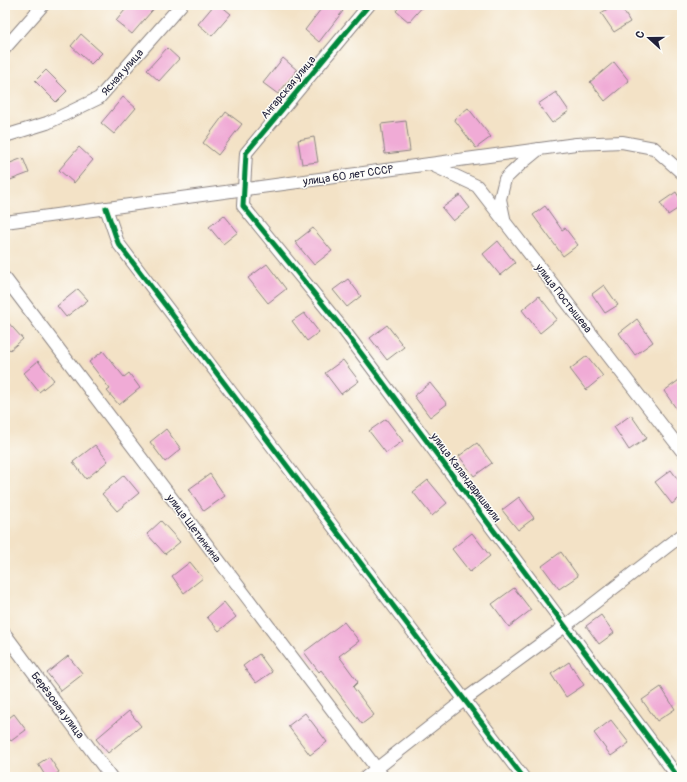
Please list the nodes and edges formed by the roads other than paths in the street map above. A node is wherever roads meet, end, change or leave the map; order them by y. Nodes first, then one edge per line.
1 (43, 5) edge
2 (181, 5) edge
3 (369, 5) edge
4 (5, 48) edge
5 (5, 136) edge
6 (540, 148) junction
7 (430, 164) junction
8 (682, 173) edge
9 (243, 190) junction
10 (106, 208) junction
11 (5, 222) edge
12 (506, 223) junction
13 (5, 278) edge
14 (682, 451) edge
15 (682, 535) edge
16 (565, 626) junction
17 (5, 634) edge
18 (464, 700) junction
19 (379, 773) edge
20 (111, 777) edge
21 (366, 777) edge
22 (523, 777) edge
23 (678, 777) edge

1 - 4 street
2 - 5 street, Ясная улица
3 - 9 street, Ангарская улица
6 - 7 street, улица 60 лет СССР
6 - 8 street, улица 60 лет СССР
6 - 12 street
7 - 9 street, улица 60 лет СССР
7 - 12 street, улица Постышева
9 - 10 street, улица 60 лет СССР
9 - 16 street, улица Каландаришвили
10 - 11 street, улица 60 лет СССР
10 - 18 street
12 - 14 street, улица Постышева
13 - 19 street, улица Щетинкина
15 - 16 street
16 - 18 street
16 - 23 street, улица Каландаришвили
17 - 20 street, Берёзовая улица
18 - 19 street
18 - 22 street
19 - 21 street

